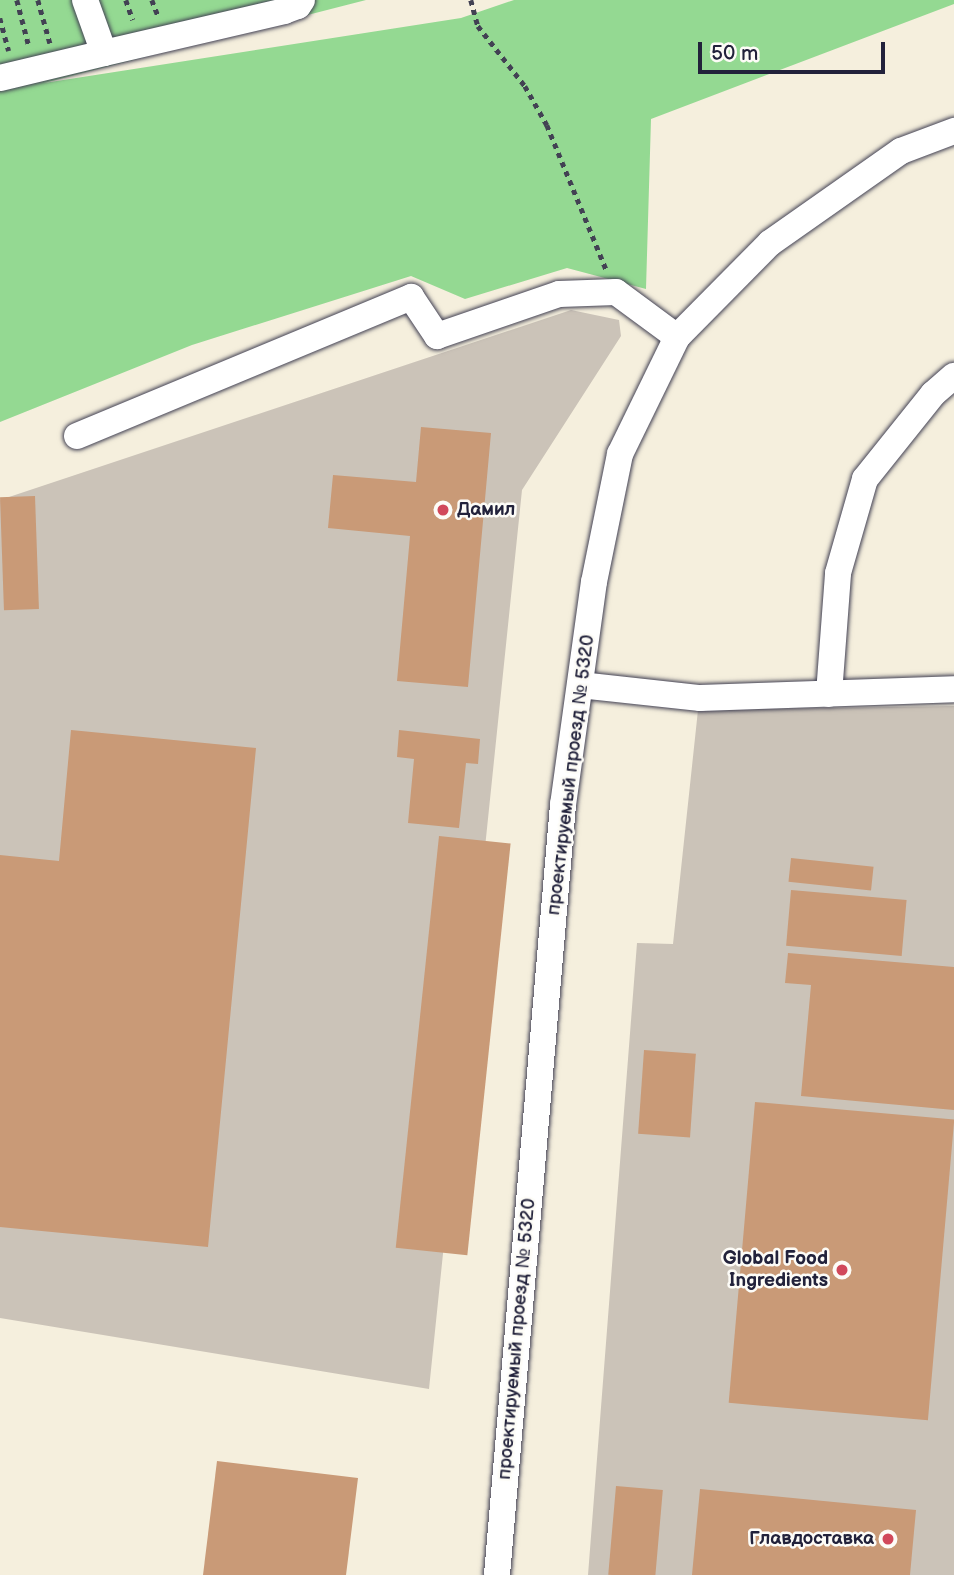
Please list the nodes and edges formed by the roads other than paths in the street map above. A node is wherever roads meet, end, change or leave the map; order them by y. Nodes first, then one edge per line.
1 (85, 0) edge
2 (302, 0) edge
3 (104, 53) junction
4 (27, 72) edge
5 (954, 131) edge
6 (677, 337) junction
7 (954, 376) edge
8 (77, 436) dead end
9 (580, 685) junction
10 (954, 689) edge
11 (829, 694) junction
12 (497, 1575) edge

1 - 3 street
2 - 3 street
3 - 4 street
5 - 6 street, проектируемый проезд № 5320
6 - 8 street
6 - 9 street, проектируемый проезд № 5320
7 - 11 street
9 - 11 street
9 - 12 street, проектируемый проезд № 5320
10 - 11 street

